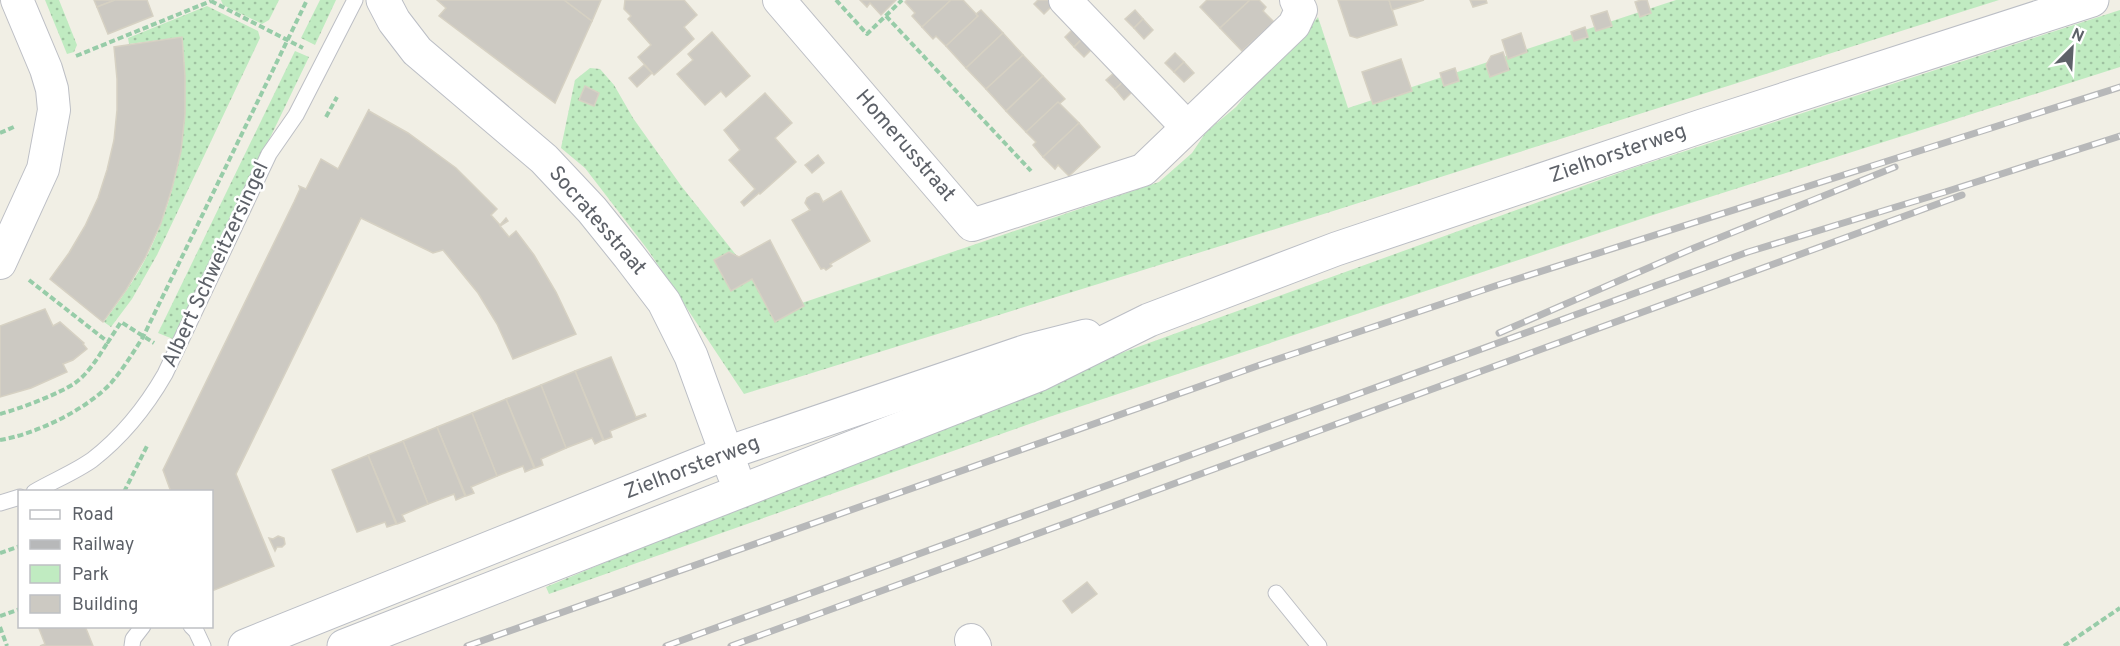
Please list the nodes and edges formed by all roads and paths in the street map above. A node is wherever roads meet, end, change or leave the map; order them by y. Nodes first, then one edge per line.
1 (17, 0) edge
2 (210, 0) edge
3 (307, 0) edge
4 (355, 0) edge
5 (384, 0) edge
6 (779, 0) edge
7 (836, 0) edge
8 (902, 0) edge
9 (1065, 0) edge
10 (2092, 0) edge
11 (1298, 5) edge
12 (885, 16) junction
13 (287, 39) junction
14 (325, 60) junction
15 (49, 79) junction
16 (1187, 127) junction
17 (1057, 198) junction
18 (2, 261) edge
19 (1149, 320) junction
20 (118, 327) dead end
21 (108, 342) junction
22 (0, 414) edge
23 (0, 440) edge
24 (727, 453) junction
25 (38, 490) edge
26 (741, 491) junction
27 (18, 498) edge
28 (0, 503) edge
29 (18, 547) edge
30 (0, 553) edge
31 (1276, 593) dead end
32 (2120, 608) edge
33 (18, 610) edge
34 (0, 616) edge
35 (0, 627) edge
36 (142, 628) edge
37 (192, 628) edge
38 (7, 646) edge
39 (132, 646) edge
40 (203, 646) edge
41 (244, 646) edge
42 (344, 646) edge
43 (1319, 646) edge
44 (2064, 646) edge

1 - 15 street
2 - 13 path
2 - 15 path
3 - 13 path, Albert Schweitzersingel
4 - 14 lane, Albert Schweitzersingel
5 - 24 main road, Socratesstraat
6 - 17 street, Homerusstraat
7 - 12 path
8 - 12 path
9 - 16 street
10 - 19 main road, Zielhorsterweg
11 - 16 street, Homerusstraat
12 - 17 path
13 - 14 path
13 - 23 path, Albert Schweitzersingel
14 - 25 lane, Albert Schweitzersingel
15 - 18 street
16 - 17 street, Homerusstraat
18 - 21 path
19 - 24 main road, Zielhorsterweg
19 - 26 main road, Zielhorsterweg
20 - 21 path
21 - 22 path
24 - 26 main road, Socratesstraat
24 - 41 main road, Zielhorsterweg
26 - 42 main road, Zielhorsterweg
27 - 28 lane
29 - 30 path
31 - 43 lane
32 - 44 path
33 - 34 path
35 - 38 path
36 - 39 lane
37 - 40 lane

